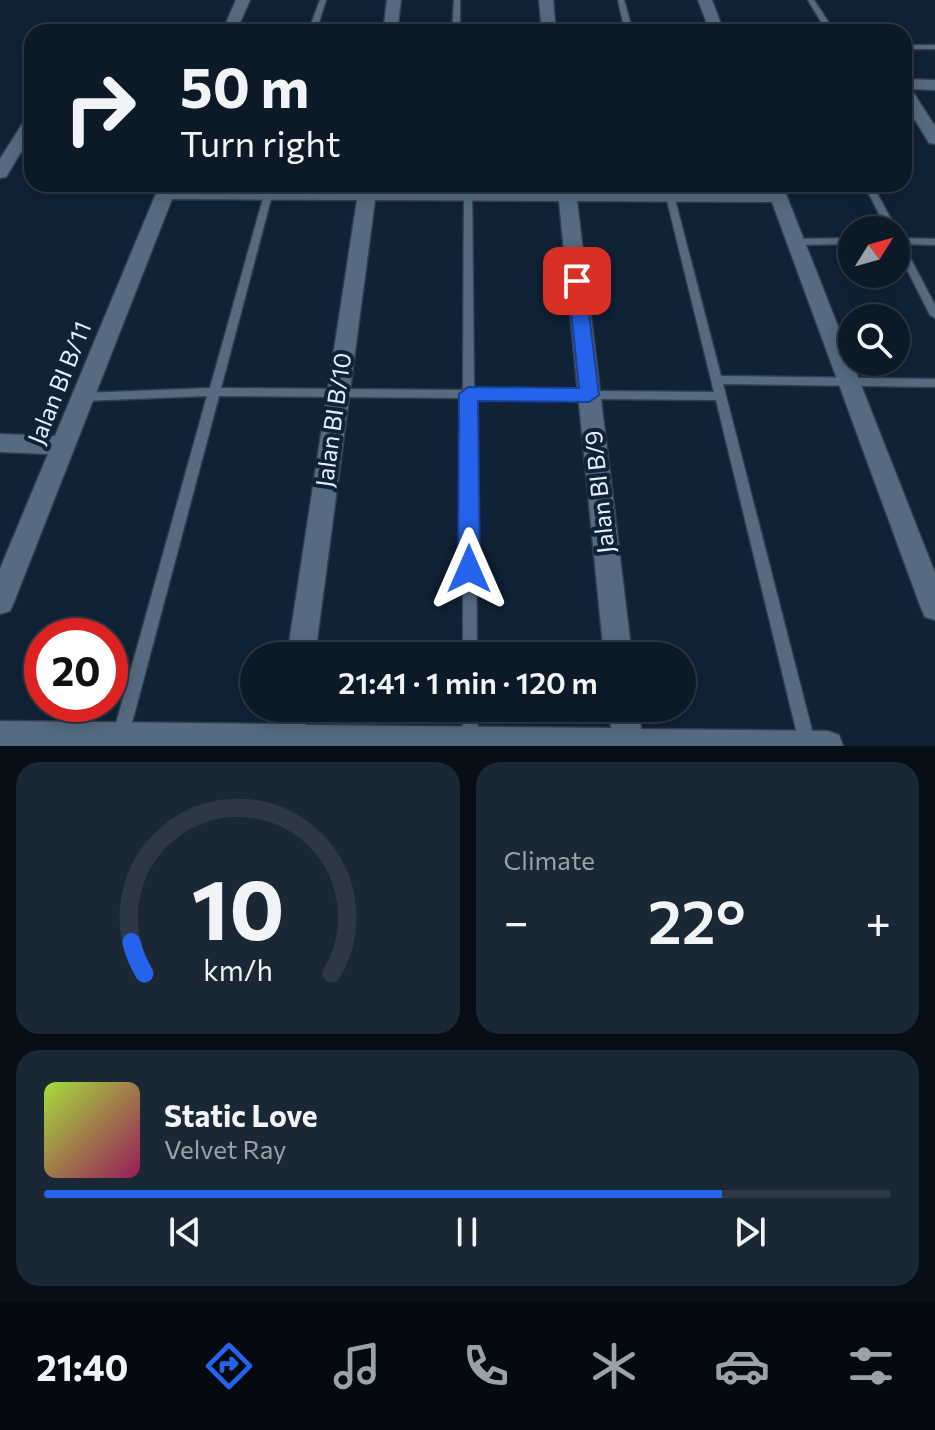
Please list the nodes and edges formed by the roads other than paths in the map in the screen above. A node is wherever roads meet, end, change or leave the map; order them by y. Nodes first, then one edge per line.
1 (243, 0) edge
2 (323, 0) edge
3 (394, 0) edge
4 (457, 0) edge
5 (546, 0) edge
6 (621, 0) edge
7 (705, 0) edge
8 (811, 0) edge
9 (232, 24) edge
10 (315, 24) edge
11 (391, 24) edge
12 (456, 24) edge
13 (548, 24) edge
14 (627, 24) edge
15 (714, 24) edge
16 (826, 24) edge
17 (912, 47) edge
18 (935, 47) edge
19 (935, 85) edge
20 (912, 86) edge
21 (912, 100) edge
22 (24, 134) edge
23 (935, 139) edge
24 (0, 173) edge
25 (166, 192) edge
26 (269, 192) edge
27 (367, 192) edge
28 (468, 192) edge
29 (567, 192) edge
30 (669, 192) edge
31 (777, 192) edge
32 (872, 192) edge
33 (885, 216) edge
34 (838, 241) edge
35 (910, 241) edge
36 (796, 242) junction
37 (935, 242) edge
38 (910, 267) edge
39 (935, 315) edge
40 (716, 380) junction
41 (850, 382) junction
42 (935, 383) edge
43 (215, 392) junction
44 (338, 392) junction
45 (468, 394) junction
46 (589, 395) junction
47 (720, 396) junction
48 (83, 397) junction
49 (0, 443) edge
50 (63, 446) junction
51 (0, 602) edge
52 (935, 608) edge
53 (303, 642) edge
54 (470, 642) edge
55 (616, 642) edge
56 (291, 722) edge
57 (470, 722) edge
58 (626, 722) edge
59 (0, 736) edge
60 (120, 738) junction
61 (289, 740) junction
62 (470, 742) junction
63 (628, 743) junction
64 (808, 745) edge
65 (828, 746) edge

1 - 9 street
2 - 10 lane
3 - 11 street
4 - 12 lane
5 - 13 street
6 - 14 lane
7 - 15 street
8 - 16 lane
17 - 18 lane
19 - 20 street
21 - 23 street
22 - 24 street
25 - 48 street, Jalan BI B/11
26 - 43 lane
27 - 44 street, Jalan BI B/10
28 - 45 lane
29 - 46 street, Jalan BI B/9
30 - 40 lane
31 - 36 street
32 - 33 lane
34 - 36 lane
35 - 37 lane
36 - 41 street
38 - 39 lane
40 - 41 lane
40 - 47 lane
41 - 42 lane
41 - 52 street
43 - 44 lane
43 - 48 lane
43 - 60 lane
44 - 45 lane
44 - 53 street, Jalan BI B/10
45 - 46 lane
45 - 54 lane
46 - 47 lane
46 - 55 street, Jalan BI B/9
47 - 64 lane
48 - 50 street, Jalan BI B/11
49 - 50 street
50 - 51 street, Jalan BI B/11
56 - 61 street
57 - 62 lane
58 - 63 street
59 - 60 street
60 - 61 street
61 - 62 street
62 - 63 street
63 - 64 street
64 - 65 street

